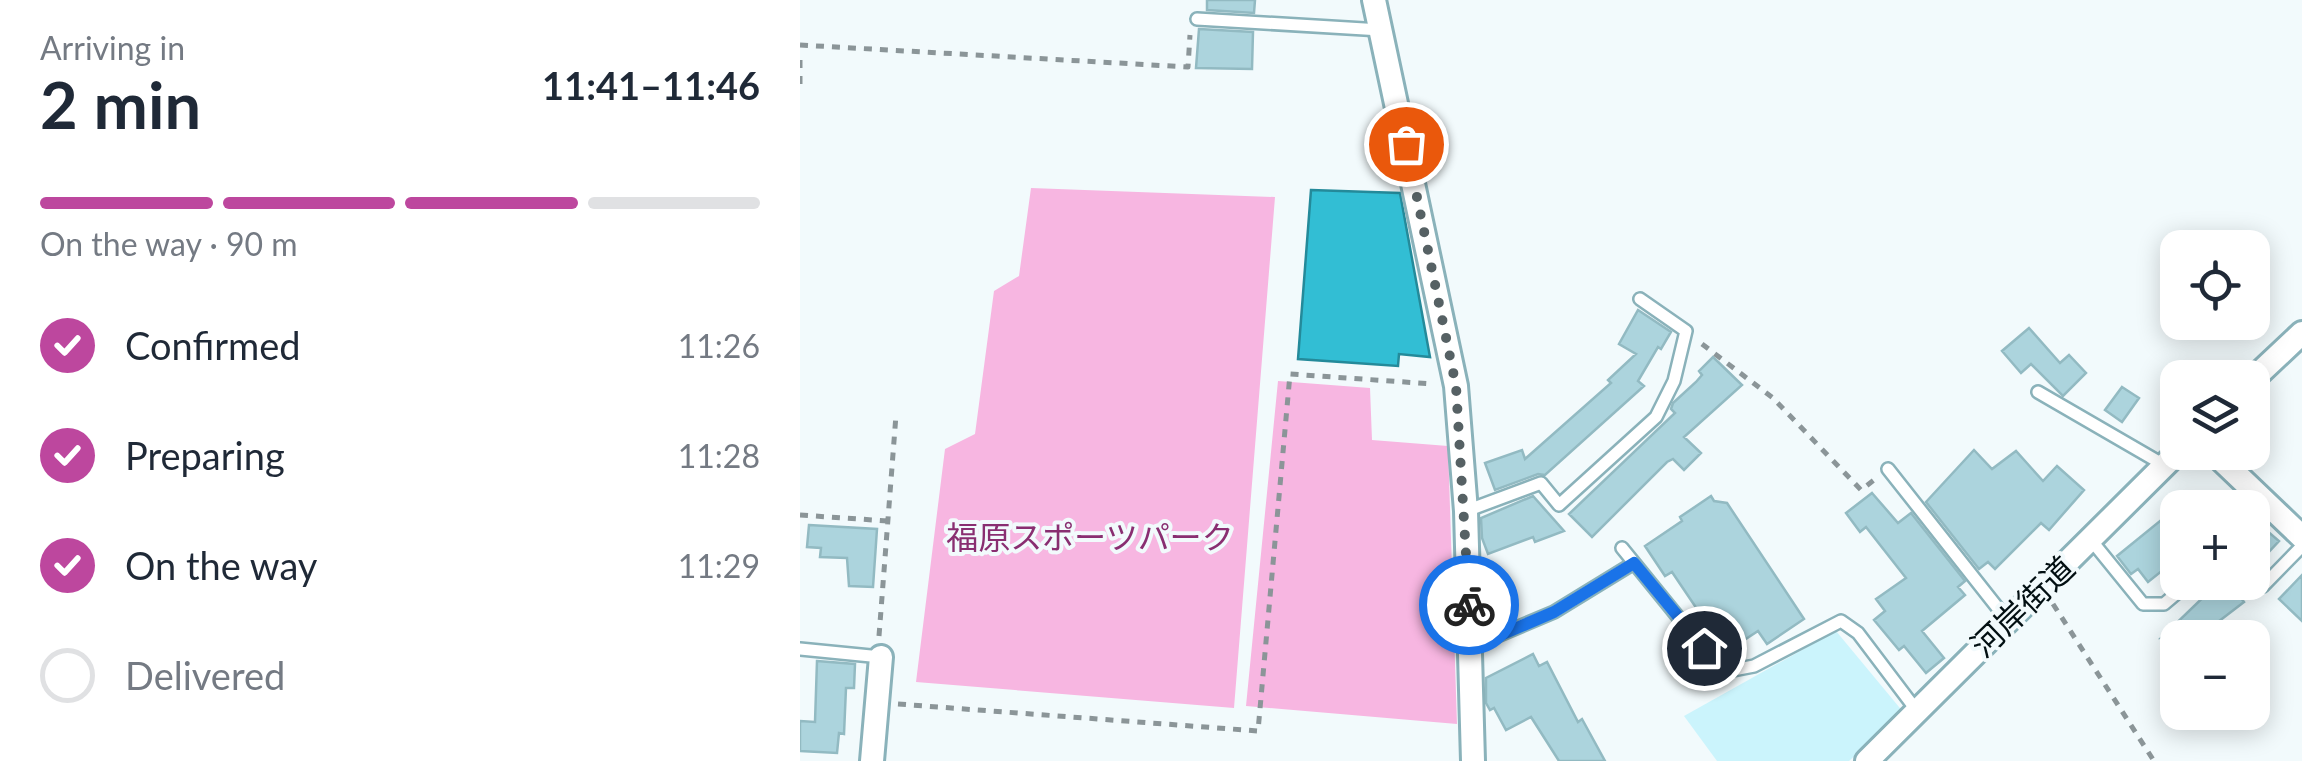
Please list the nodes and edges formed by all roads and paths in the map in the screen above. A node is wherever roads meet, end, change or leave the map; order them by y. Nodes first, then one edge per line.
1 (1374, 0) edge
2 (1197, 19) joint
3 (1381, 30) junction
4 (800, 45) edge
5 (800, 60) edge
6 (800, 87) edge
7 (1640, 299) dead end
8 (2302, 332) edge
9 (1684, 339) junction
10 (2270, 363) edge
11 (1456, 386) junction
12 (2038, 392) dead end
13 (896, 414) dead end
14 (2160, 453) edge
15 (1888, 469) joint
16 (2160, 470) edge
17 (2232, 470) edge
18 (1466, 511) junction
19 (800, 515) edge
20 (888, 521) junction
21 (2302, 537) edge
22 (2091, 540) junction
23 (2302, 546) edge
24 (1622, 548) dead end
25 (1634, 563) junction
26 (2270, 579) edge
27 (2043, 587) junction
28 (2169, 600) edge
29 (2008, 621) junction
30 (1470, 648) junction
31 (800, 649) edge
32 (879, 655) junction
33 (876, 702) junction
34 (1917, 711) junction
35 (872, 761) edge
36 (1473, 761) edge
37 (1867, 761) edge
38 (2154, 761) edge

1 - 3 street
2 - 3 lane
2 - 4 path
3 - 11 street
5 - 6 path
7 - 9 lane
8 - 10 street
9 - 15 path
9 - 18 lane
11 - 18 street
11 - 33 path
12 - 14 lane
13 - 20 path
15 - 29 lane
16 - 22 street, 河岸街道
17 - 21 street
18 - 30 street
19 - 20 path
20 - 32 path
22 - 27 street, 河岸街道
22 - 28 lane
23 - 26 lane
24 - 25 lane
25 - 30 lane
25 - 34 lane
27 - 29 street, 河岸街道
27 - 38 path
29 - 34 street, 河岸街道
30 - 36 street
31 - 32 lane
32 - 33 street
33 - 35 street
34 - 37 street, 河岸街道

